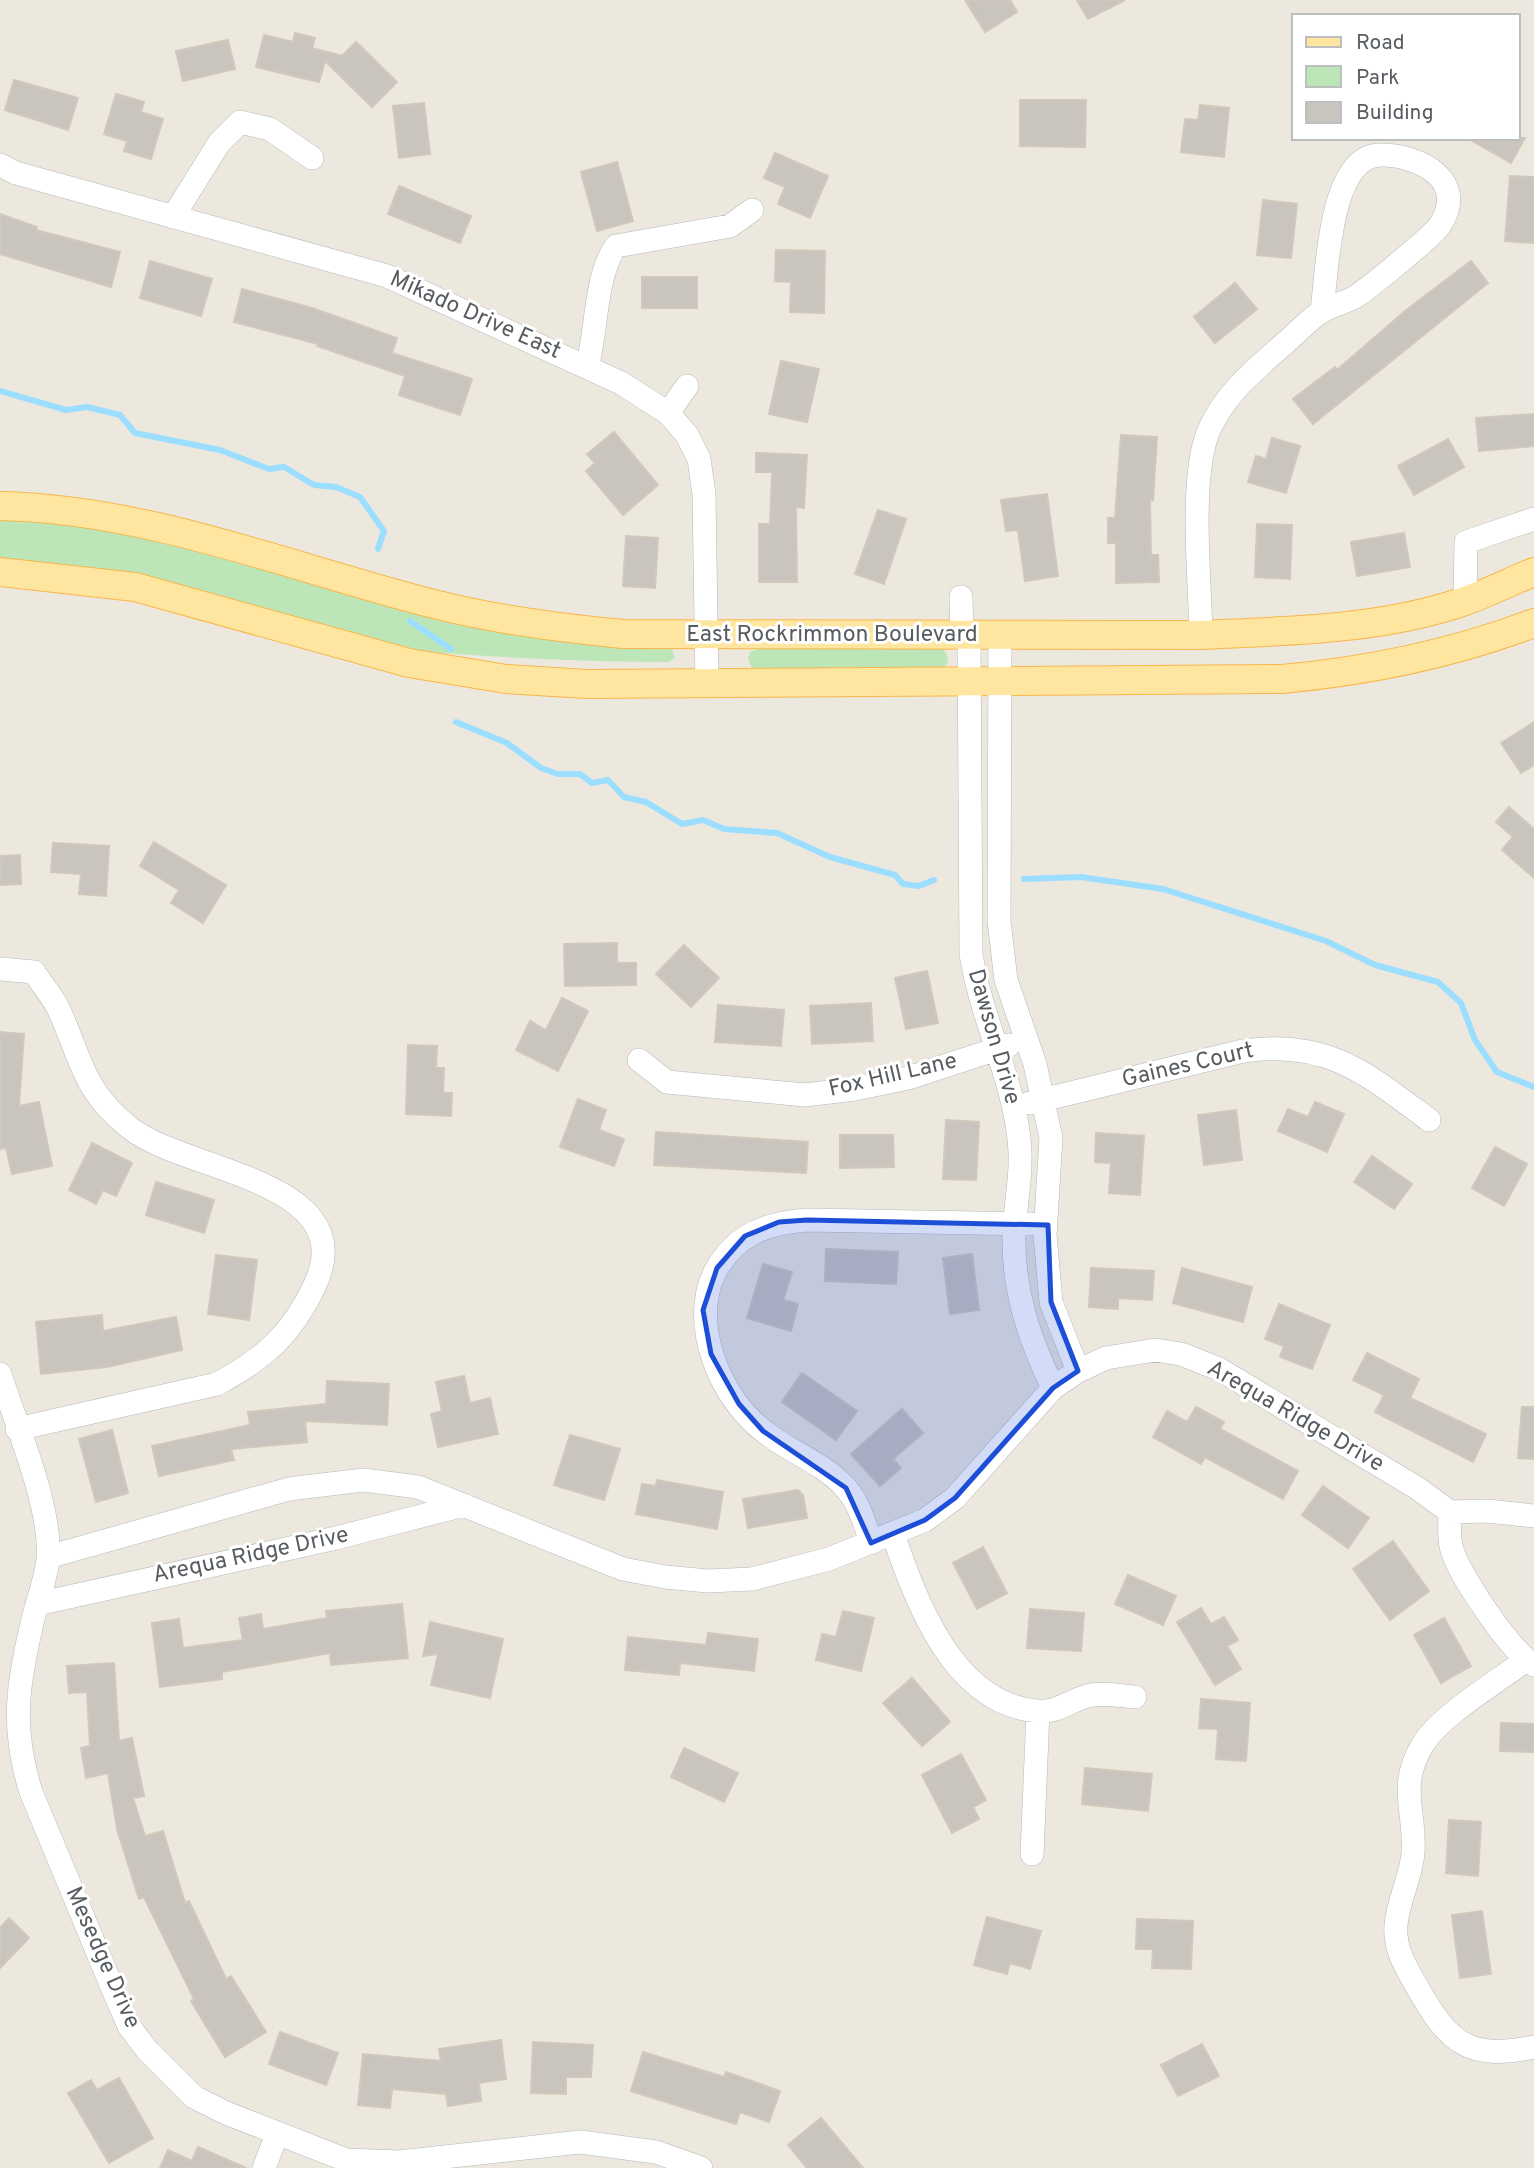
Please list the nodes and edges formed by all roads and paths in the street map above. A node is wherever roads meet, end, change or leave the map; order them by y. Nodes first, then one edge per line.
1 (312, 158) dead end
2 (0, 165) edge
3 (752, 210) dead end
4 (173, 217) junction
5 (1322, 311) junction
6 (587, 367) junction
7 (687, 386) dead end
8 (668, 412) junction
9 (0, 506) edge
10 (1534, 519) edge
11 (0, 572) edge
12 (1534, 572) edge
13 (961, 597) dead end
14 (1465, 601) junction
15 (1534, 623) edge
16 (1201, 635) junction
17 (706, 636) junction
18 (966, 636) junction
19 (1000, 636) junction
20 (969, 683) junction
21 (1000, 683) junction
22 (707, 685) junction
23 (0, 969) edge
24 (1026, 1040) junction
25 (996, 1050) junction
26 (639, 1060) dead end
27 (1044, 1100) junction
28 (1014, 1107) junction
29 (1429, 1120) dead end
30 (1016, 1223) junction
31 (1048, 1225) junction
32 (1078, 1371) junction
33 (0, 1374) edge
34 (1053, 1388) junction
35 (17, 1429) junction
36 (464, 1505) junction
37 (1450, 1511) junction
38 (1534, 1516) edge
39 (893, 1534) junction
40 (871, 1543) junction
41 (48, 1557) junction
42 (37, 1604) junction
43 (1530, 1663) edge
44 (1135, 1697) dead end
45 (1038, 1712) junction
46 (1032, 1854) dead end
47 (1534, 2046) edge
48 (277, 2134) junction
49 (264, 2168) edge
50 (701, 2168) edge

1 - 4 street
2 - 4 street, Mikado Drive East
3 - 6 street
4 - 6 street, Mikado Drive East
5 - 5 street
5 - 16 street
6 - 8 street, Mikado Drive East
7 - 8 street
8 - 17 street, Mikado Drive East
9 - 17 main road, East Rockrimmon Boulevard
10 - 14 street
11 - 22 main road, East Rockrimmon Boulevard
12 - 14 main road, East Rockrimmon Boulevard
13 - 18 street, Dawson Drive
14 - 16 main road, East Rockrimmon Boulevard
15 - 21 main road, East Rockrimmon Boulevard
16 - 19 main road, East Rockrimmon Boulevard
17 - 18 main road, East Rockrimmon Boulevard
17 - 22 street, Mikado Drive East
18 - 19 main road, East Rockrimmon Boulevard
18 - 20 street, Dawson Drive
19 - 21 street, Dawson Drive
20 - 21 main road, East Rockrimmon Boulevard
20 - 22 main road, East Rockrimmon Boulevard
20 - 25 street, Dawson Drive
21 - 24 street, Dawson Drive
23 - 35 street
24 - 25 street, Fox Hill Lane
24 - 27 street, Dawson Drive
25 - 26 street, Fox Hill Lane
25 - 28 street, Dawson Drive
27 - 28 street, Gaines Court
27 - 29 street, Gaines Court
27 - 31 street, Dawson Drive
28 - 30 street, Dawson Drive
30 - 31 street
30 - 34 street, Dawson Drive
30 - 40 street
31 - 32 street, Dawson Drive
32 - 34 street, Arequa Ridge Drive
32 - 37 street, Arequa Ridge Drive
33 - 35 street, Mesedge Drive
34 - 39 street, Arequa Ridge Drive
35 - 41 street, Mesedge Drive
36 - 40 street, Arequa Ridge Drive
36 - 41 street, Arequa Ridge Drive
36 - 42 street, Arequa Ridge Drive
37 - 38 street
37 - 43 street
39 - 40 street, Arequa Ridge Drive
39 - 45 street
41 - 42 street, Mesedge Drive
42 - 48 street, Mesedge Drive
43 - 47 street
44 - 45 street
45 - 46 street
48 - 49 street
48 - 50 street, Mesedge Drive

